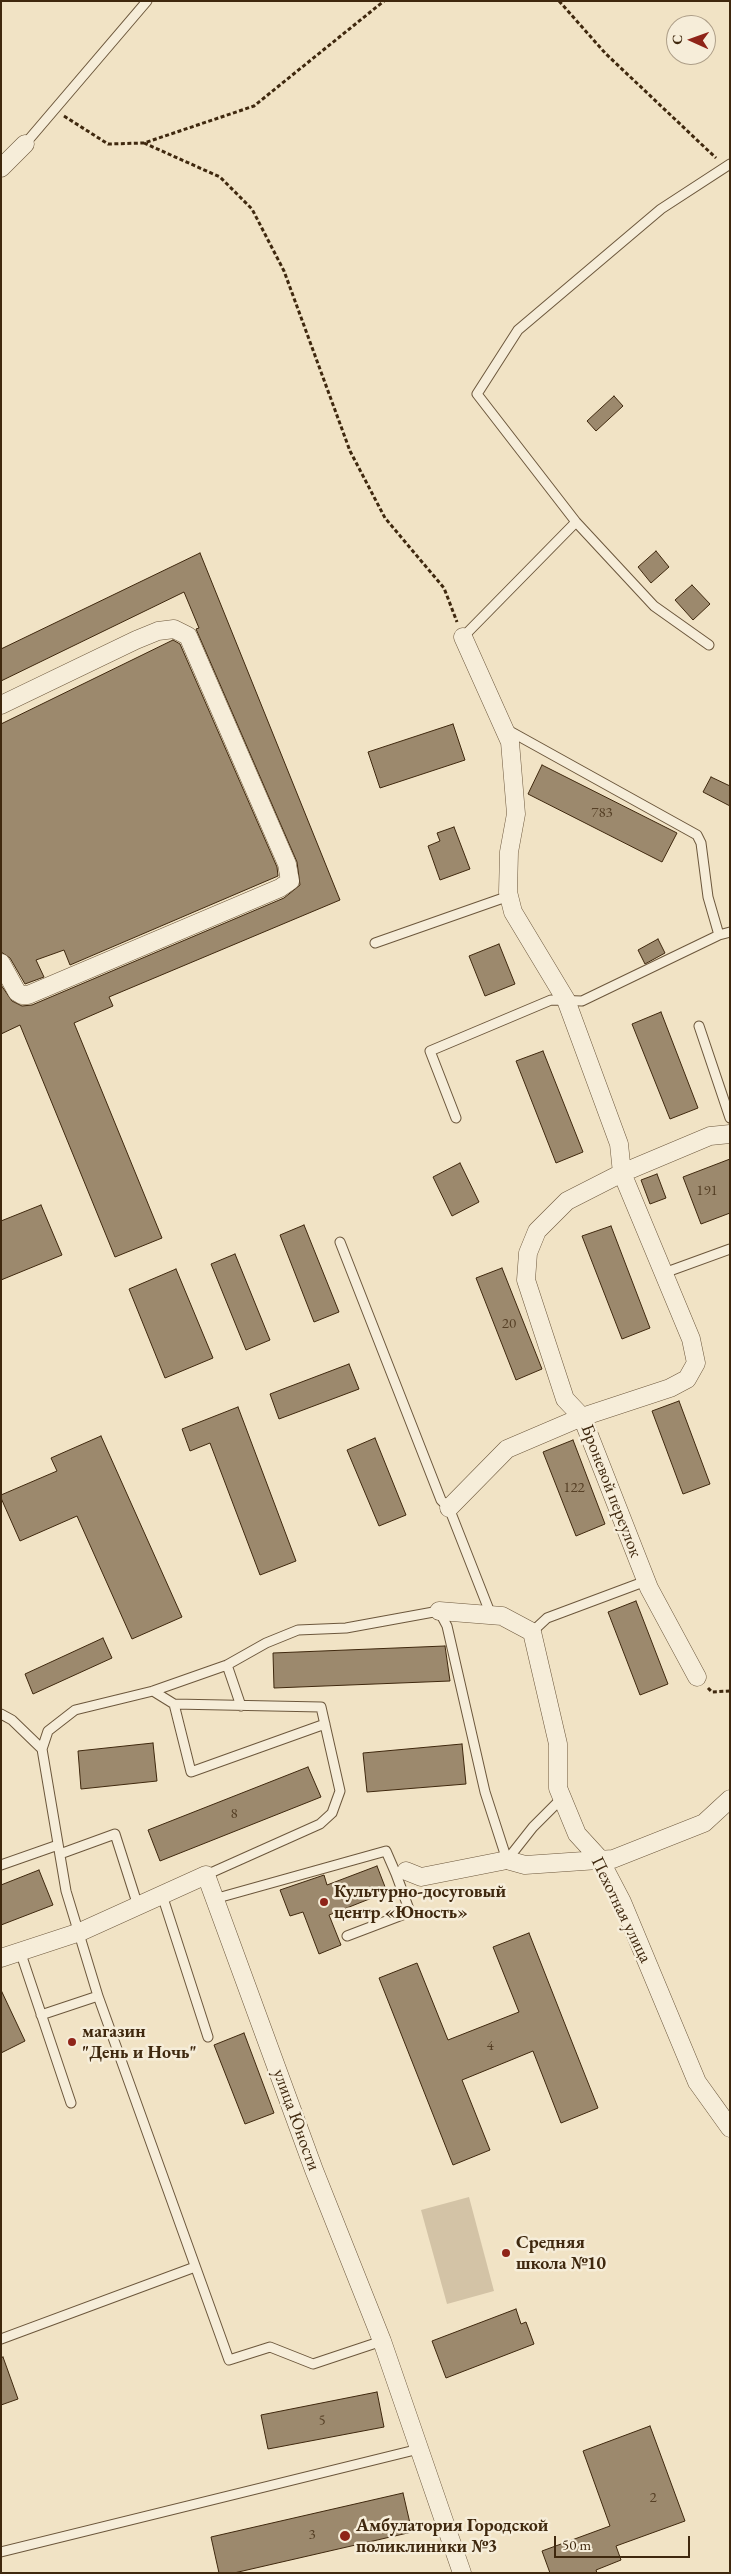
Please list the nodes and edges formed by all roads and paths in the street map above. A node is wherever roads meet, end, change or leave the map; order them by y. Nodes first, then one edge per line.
1 (147, 1) edge
2 (384, 1) edge
3 (559, 1) edge
4 (54, 110) junction
5 (144, 143) junction
6 (25, 144) joint
7 (728, 165) edge
8 (1, 168) edge
9 (576, 522) junction
10 (463, 637) junction
11 (709, 645) dead end
12 (1, 705) edge
13 (504, 727) junction
14 (509, 896) junction
15 (730, 932) edge
16 (719, 935) junction
17 (375, 943) dead end
18 (1, 963) edge
19 (566, 1000) junction
20 (699, 1026) dead end
21 (456, 1118) dead end
22 (730, 1118) edge
23 (730, 1134) edge
24 (622, 1173) junction
25 (340, 1242) dead end
26 (730, 1249) edge
27 (664, 1273) junction
28 (582, 1417) junction
29 (449, 1508) junction
30 (646, 1581) junction
31 (439, 1612) junction
32 (491, 1615) junction
33 (532, 1632) junction
34 (227, 1665) junction
35 (697, 1677) dead end
36 (153, 1691) junction
37 (174, 1704) junction
38 (241, 1706) junction
39 (1, 1714) edge
40 (325, 1724) junction
41 (42, 1749) junction
42 (562, 1798) junction
43 (730, 1799) edge
44 (59, 1849) junction
45 (600, 1858) junction
46 (507, 1860) junction
47 (1, 1865) edge
48 (401, 1872) junction
49 (206, 1875) junction
50 (162, 1895) junction
51 (214, 1899) junction
52 (138, 1906) junction
53 (80, 1932) junction
54 (347, 1936) dead end
55 (20, 1951) junction
56 (1, 1958) edge
57 (98, 1996) junction
58 (41, 2015) junction
59 (208, 2037) dead end
60 (71, 2103) dead end
61 (730, 2128) edge
62 (195, 2267) junction
63 (1, 2339) edge
64 (382, 2341) junction
65 (419, 2449) junction
66 (1, 2552) edge
67 (462, 2573) edge

1 - 4 lane
2 - 5 path
3 - 7 path
4 - 5 path
4 - 6 lane
5 - 10 path
6 - 8 street
7 - 9 lane
9 - 10 lane
9 - 11 lane
10 - 13 street
12 - 18 street
13 - 14 street
13 - 16 lane
14 - 17 lane
14 - 19 street
15 - 16 lane
16 - 19 lane
19 - 21 lane
19 - 24 street
20 - 22 lane
23 - 24 street, Броневой переулок
24 - 27 street
24 - 28 street, Броневой переулок
25 - 29 lane
26 - 27 lane
27 - 28 street
28 - 29 street
28 - 30 street, Броневой переулок
29 - 32 lane
30 - 33 lane
30 - 35 street, Броневой переулок
31 - 32 street
31 - 34 lane
31 - 46 lane
32 - 33 street
33 - 42 street, Пехотная улица
34 - 36 lane
34 - 38 lane
36 - 37 lane
36 - 41 lane
37 - 38 lane
37 - 40 lane
38 - 40 lane
39 - 41 lane
40 - 49 lane
41 - 44 lane
42 - 45 street, Пехотная улица
42 - 46 lane
43 - 45 street
44 - 47 lane
44 - 52 lane
44 - 53 lane
45 - 46 street
45 - 61 street, Пехотная улица
46 - 48 street
48 - 51 lane
48 - 54 lane
49 - 50 street
49 - 51 street, улица Юности
50 - 52 street
50 - 59 lane
51 - 64 street, улица Юности
52 - 53 street
53 - 55 street
53 - 57 lane
55 - 56 street
55 - 58 lane
57 - 58 lane
57 - 62 lane
58 - 60 lane
62 - 63 lane
62 - 64 lane
64 - 65 street, улица Юности
65 - 66 lane
65 - 67 street, улица Юности

